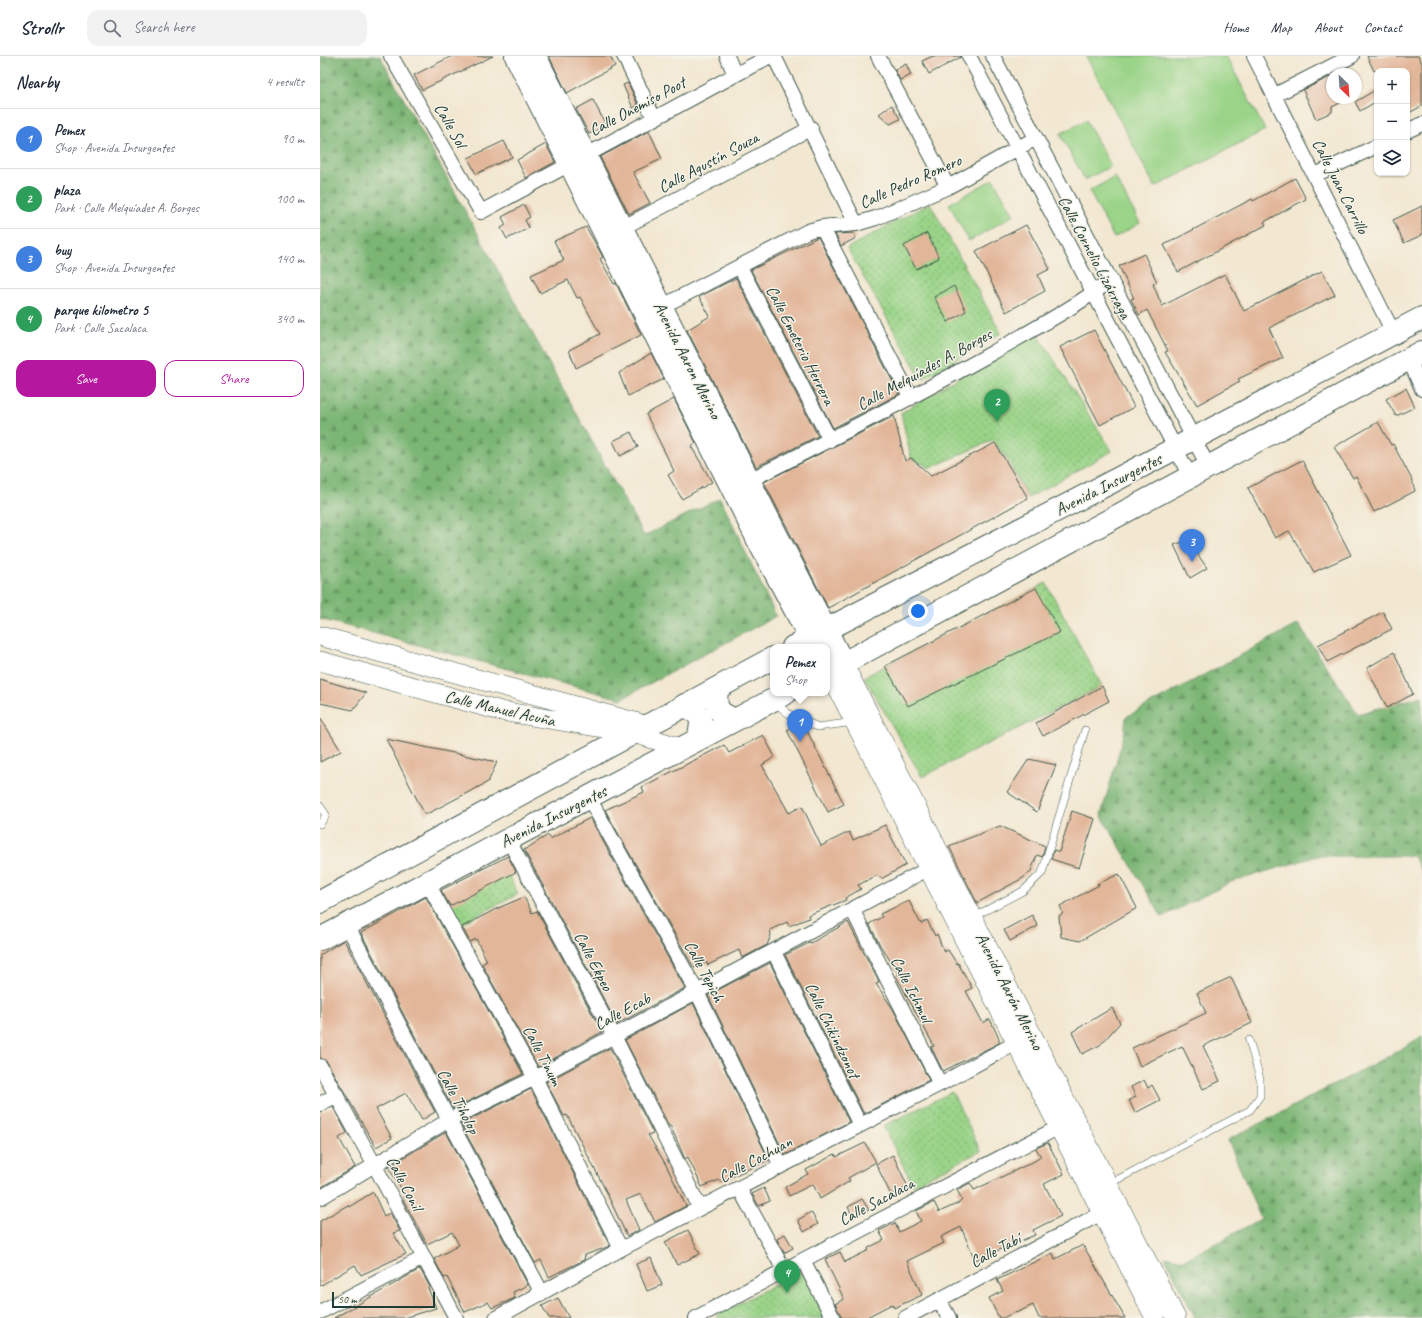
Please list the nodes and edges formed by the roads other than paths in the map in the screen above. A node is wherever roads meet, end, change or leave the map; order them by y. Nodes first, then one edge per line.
1 (391, 56) edge
2 (516, 56) edge
3 (535, 56) edge
4 (624, 56) edge
5 (727, 56) edge
6 (770, 56) edge
7 (774, 56) edge
8 (878, 56) edge
9 (969, 56) edge
10 (993, 56) edge
11 (1254, 56) edge
12 (1352, 56) edge
13 (736, 75) junction
14 (1275, 95) junction
15 (654, 118) junction
16 (1422, 124) edge
17 (811, 128) junction
18 (1410, 130) edge
19 (1036, 138) junction
20 (1374, 147) edge
21 (1018, 148) junction
22 (578, 160) junction
23 (1315, 175) junction
24 (948, 187) junction
25 (481, 212) joint
26 (856, 224) junction
27 (822, 227) junction
28 (622, 228) junction
29 (740, 267) junction
30 (1111, 280) junction
31 (1094, 293) junction
32 (654, 311) junction
33 (1422, 318) edge
34 (1394, 334) junction
35 (1416, 356) edge
36 (1422, 389) edge
37 (912, 398) junction
38 (830, 440) junction
39 (1185, 444) junction
40 (1199, 471) junction
41 (741, 484) junction
42 (320, 636) edge
43 (811, 640) edge
44 (770, 660) edge
45 (320, 661) edge
46 (832, 668) edge
47 (717, 688) junction
48 (780, 697) edge
49 (685, 705) junction
50 (735, 720) junction
51 (855, 722) junction
52 (640, 730) junction
53 (1085, 730) dead end
54 (690, 744) junction
55 (589, 798) junction
56 (320, 806) edge
57 (320, 824) edge
58 (508, 839) junction
59 (936, 864) junction
60 (427, 882) junction
61 (320, 902) edge
62 (852, 909) junction
63 (972, 918) junction
64 (347, 925) junction
65 (320, 938) edge
66 (774, 952) junction
67 (697, 992) junction
68 (614, 1036) junction
69 (1024, 1039) junction
70 (1249, 1040) dead end
71 (320, 1066) edge
72 (535, 1078) junction
73 (940, 1084) junction
74 (337, 1095) junction
75 (320, 1104) edge
76 (449, 1120) junction
77 (1067, 1123) junction
78 (860, 1125) junction
79 (374, 1164) junction
80 (782, 1166) junction
81 (1108, 1184) junction
82 (739, 1188) junction
83 (320, 1198) edge
84 (700, 1208) junction
85 (1110, 1208) junction
86 (621, 1249) junction
87 (423, 1258) junction
88 (803, 1260) junction
89 (784, 1270) junction
90 (542, 1293) junction
91 (939, 1300) junction
92 (320, 1312) edge
93 (700, 1317) edge
94 (456, 1318) edge
95 (496, 1318) edge
96 (833, 1318) edge
97 (905, 1318) edge
98 (949, 1318) edge
99 (1155, 1318) edge
100 (1176, 1318) edge

1 - 25 street, Calle Sol
2 - 22 main road, Avenida Aaron Merino
3 - 22 main road, Avenida Aaron Merino
4 - 15 street
5 - 13 street
6 - 13 street, Calle Onemiso Poot
7 - 17 street
8 - 24 street
9 - 21 street, Calle Cornelio Lizárraga
10 - 19 street, Calle Cornelio Lizárraga
11 - 14 street, Calle Juan Carrillo
12 - 14 street
13 - 15 street, Calle Onemiso Poot
14 - 23 street, Calle Juan Carrillo
15 - 22 street, Calle Onemiso Poot
16 - 18 street
17 - 26 street
17 - 28 street, Calle Agustín Souza
19 - 21 street, Calle Pedro Romero
19 - 30 street, Calle Cornelio Lizárraga
20 - 23 street
21 - 24 street, Calle Pedro Romero
21 - 31 street, Calle Cornelio Lizárraga
22 - 25 street, Calle Onemiso Poot
22 - 28 main road, Avenida Aaron Merino
22 - 32 main road, Avenida Aaron Merino
23 - 34 street, Calle Juan Carrillo
24 - 26 street, Calle Pedro Romero
26 - 27 street, Calle Pedro Romero
27 - 29 street, Calle Pedro Romero
27 - 37 street
28 - 32 main road, Avenida Aaron Merino
29 - 32 street, Calle Pedro Romero
29 - 38 street, Calle Emeterio Herrera
30 - 31 street, Calle Melquíades A. Borges
30 - 39 street, Calle Cornelio Lizárraga
31 - 37 street, Calle Melquíades A. Borges
31 - 39 street, Calle Cornelio Lizárraga
32 - 41 main road, Avenida Aaron Merino
33 - 34 main road, Avenida Insurgentes
34 - 39 main road, Avenida Insurgentes
35 - 36 street
35 - 40 main road, Avenida Insurgentes
37 - 38 street, Calle Melquíades A. Borges
38 - 41 street, Calle Melquíades A. Borges
39 - 40 street, Calle Cornelio Lizárraga
39 - 40 street, Calle Cornelio Lizárraga
39 - 43 main road, Avenida Insurgentes
40 - 46 main road, Avenida Insurgentes
41 - 43 main road, Avenida Aaron Merino
42 - 52 main road, Calle Manuel Acuña
44 - 47 main road, Avenida Insurgentes
45 - 52 main road, Calle Manuel Acuña
46 - 51 main road, Avenida Aarón Merino
46 - 59 main road, Avenida Aarón Merino
47 - 49 main road, Avenida Insurgentes
47 - 50 main road
48 - 50 main road, Avenida Insurgentes
48 - 51 lane
49 - 52 main road, Avenida Insurgentes
49 - 54 main road
50 - 54 main road, Avenida Insurgentes
51 - 59 main road, Avenida Aarón Merino
52 - 54 main road, Calle Manuel Acuña
52 - 61 main road, Avenida Insurgentes
53 - 63 lane
54 - 55 main road, Avenida Insurgentes
55 - 58 main road, Avenida Insurgentes
55 - 67 street, Calle Tepich
56 - 57 lane
58 - 60 main road, Avenida Insurgentes
58 - 68 street, Calle Ekpeo
59 - 62 street, Calle Ecab
59 - 63 main road, Avenida Aarón Merino
59 - 69 main road, Avenida Aarón Merino
60 - 64 main road, Avenida Insurgentes
60 - 72 street, Calle Tinum
62 - 66 street, Calle Ecab
62 - 73 street, Calle Ichmul
63 - 69 main road, Avenida Aarón Merino
64 - 65 main road, Avenida Insurgentes
64 - 76 street, Calle Tiholop
66 - 67 street, Calle Ecab
66 - 78 street, Calle Chikindzonot
67 - 68 street, Calle Ecab
67 - 80 street, Calle Tepich
68 - 72 street, Calle Ecab
68 - 84 street, Calle Ekpeo
69 - 73 street, Calle Cochuan
69 - 77 main road, Avenida Aarón Merino
70 - 81 lane
71 - 74 street, Calle Conil
72 - 76 street, Calle Ecab
72 - 86 street, Calle Tinum
73 - 78 street, Calle Cochuan
74 - 75 street
74 - 79 street, Calle Conil
76 - 79 street, Calle Ecab
76 - 90 street, Calle Tiholop
77 - 81 main road, Avenida Aarón Merino
77 - 85 main road, Avenida Aarón Merino
77 - 88 street, Calle Sacalaca
78 - 80 street, Calle Cochuan
79 - 83 street, Calle Ecab
79 - 87 street, Calle Conil
80 - 82 street, Calle Cochuan
81 - 85 main road, Avenida Aarón Merino
82 - 84 street, Calle Cochuan
82 - 89 street
84 - 86 street, Calle Cochuan
85 - 91 street, Calle Tabí
85 - 99 main road, Avenida Aarón Merino
85 - 100 main road, Avenida Aarón Merino
86 - 90 street, Calle Cochuan
87 - 92 street
87 - 94 street, Calle Conil
88 - 89 street, Calle Sacalaca
88 - 96 street
89 - 93 street, Calle Sacalaca
90 - 95 street, Calle Cochuan
91 - 97 street, Calle Tabí
91 - 98 street

